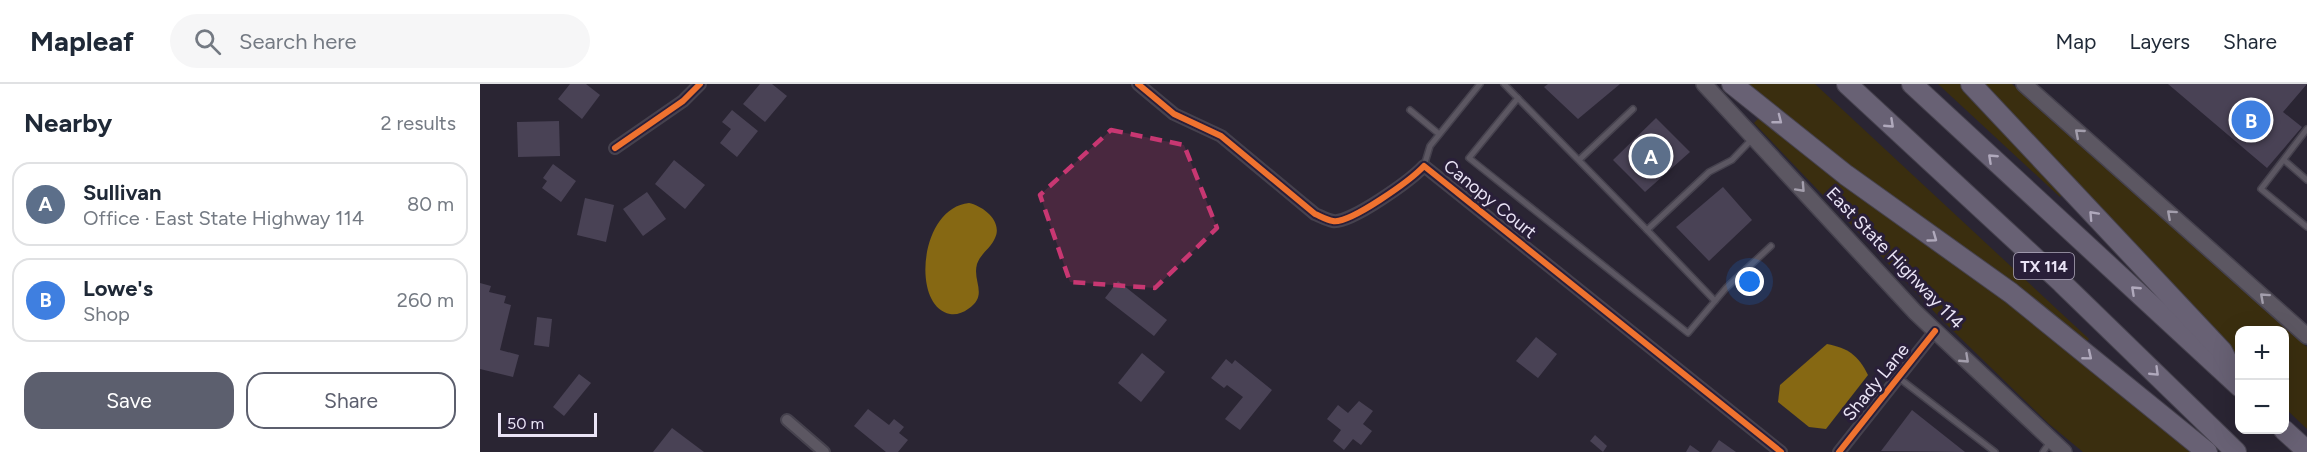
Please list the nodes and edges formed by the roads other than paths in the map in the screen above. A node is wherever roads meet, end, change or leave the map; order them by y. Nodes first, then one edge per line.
1 (700, 84) edge
2 (1138, 84) edge
3 (1480, 84) edge
4 (1504, 84) edge
5 (1704, 84) edge
6 (1732, 84) edge
7 (1847, 84) edge
8 (1912, 84) edge
9 (1971, 84) edge
10 (2024, 84) edge
11 (1518, 98) junction
12 (1633, 109) dead end
13 (1410, 110) dead end
14 (2306, 132) edge
15 (1439, 134) junction
16 (1754, 137) junction
17 (615, 148) dead end
18 (1579, 160) junction
19 (2284, 160) junction
20 (1424, 166) junction
21 (2307, 180) edge
22 (2307, 227) edge
23 (1647, 230) junction
24 (1771, 246) dead end
25 (1716, 301) junction
26 (1935, 331) junction
27 (2307, 336) edge
28 (1898, 378) junction
29 (2236, 380) edge
30 (2235, 382) edge
31 (787, 420) dead end
32 (2289, 434) edge
33 (2047, 446) edge
34 (1843, 451) edge
35 (2307, 451) edge
36 (824, 452) edge
37 (1781, 452) edge
38 (1995, 452) edge
39 (2064, 452) edge
40 (2207, 452) edge
41 (2236, 452) edge

1 - 17 street
2 - 20 street, Canopy Court
3 - 15 lane
4 - 11 lane
5 - 16 main road, East State Highway 114
6 -> 40 highway
7 -> 41 highway, TX 114
30 -> 8 highway, TX 114
29 -> 9 highway
27 -> 10 main road
11 - 18 lane
11 - 25 lane
12 - 18 lane
13 - 15 lane
14 - 19 lane
15 - 20 lane
16 - 23 lane
16 -> 26 main road, East State Highway 114
18 - 23 lane
19 - 21 lane
19 - 22 lane
20 - 37 street, Canopy Court
23 - 25 lane
24 - 25 lane
26 - 28 street, Shady Lane
26 -> 33 main road, East State Highway 114
28 - 34 street, Shady Lane
28 - 38 lane
31 - 36 street
32 - 35 highway
33 - 39 main road, East State Highway 114

